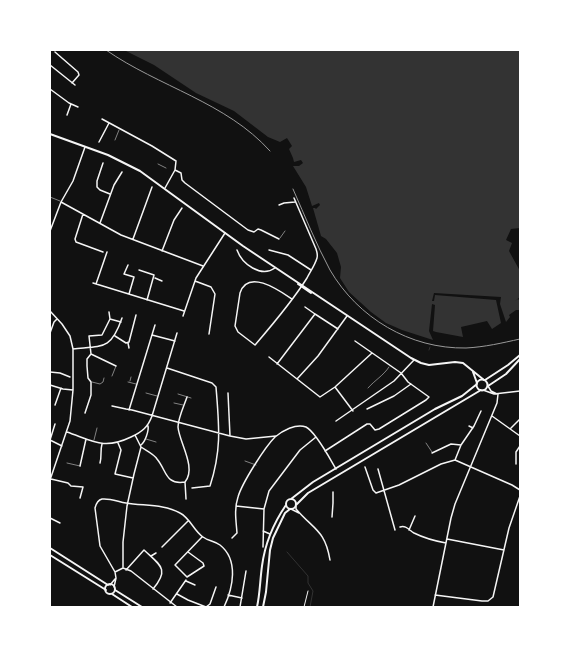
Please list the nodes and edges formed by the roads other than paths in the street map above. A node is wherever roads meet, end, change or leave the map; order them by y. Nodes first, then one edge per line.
1 (55, 52) dead end
2 (50, 65) edge
3 (72, 83) junction
4 (75, 85) dead end
5 (50, 89) edge
6 (71, 104) junction
7 (78, 107) dead end
8 (67, 114) dead end
9 (102, 118) dead end
10 (109, 123) junction
11 (119, 129) junction
12 (50, 134) edge
13 (115, 140) dead end
14 (99, 142) dead end
15 (85, 147) junction
16 (103, 163) dead end
17 (158, 164) dead end
18 (166, 168) dead end
19 (175, 170) junction
20 (122, 172) dead end
21 (152, 187) dead end
22 (165, 188) junction
23 (110, 194) junction
24 (50, 197) edge
25 (294, 198) dead end
26 (61, 202) junction
27 (296, 202) junction
28 (279, 205) dead end
29 (182, 208) dead end
30 (83, 214) junction
31 (100, 223) junction
32 (50, 231) edge
33 (285, 231) dead end
34 (225, 233) junction
35 (133, 239) junction
36 (279, 239) joint
37 (237, 250) dead end
38 (269, 250) dead end
39 (162, 251) junction
40 (103, 252) dead end
41 (107, 252) dead end
42 (128, 265) dead end
43 (203, 266) junction
44 (276, 268) junction
45 (139, 270) dead end
46 (311, 270) junction
47 (154, 278) junction
48 (162, 281) dead end
49 (195, 281) junction
50 (93, 283) dead end
51 (96, 284) junction
52 (301, 286) junction
53 (129, 294) junction
54 (292, 299) junction
55 (147, 300) junction
56 (305, 307) dead end
57 (50, 311) edge
58 (184, 311) junction
59 (109, 312) dead end
60 (315, 314) junction
61 (136, 315) dead end
62 (182, 316) dead end
63 (347, 316) junction
64 (57, 318) junction
65 (110, 318) junction
66 (122, 318) dead end
67 (121, 322) junction
68 (155, 325) dead end
69 (338, 329) junction
70 (50, 333) edge
71 (177, 333) dead end
72 (209, 334) dead end
73 (152, 335) junction
74 (115, 336) junction
75 (175, 341) junction
76 (355, 341) dead end
77 (128, 343) junction
78 (90, 347) junction
79 (129, 348) dead end
80 (73, 350) junction
81 (372, 353) junction
82 (90, 354) junction
83 (520, 354) edge
84 (269, 356) dead end
85 (520, 359) edge
86 (414, 360) junction
87 (277, 364) junction
88 (116, 366) joint
89 (390, 366) junction
90 (167, 368) junction
91 (473, 371) junction
92 (50, 372) edge
93 (402, 373) junction
94 (112, 376) dead end
95 (131, 376) dead end
96 (70, 377) dead end
97 (104, 378) dead end
98 (297, 379) junction
99 (484, 380) junction
100 (91, 382) junction
101 (477, 383) junction
102 (411, 384) junction
103 (50, 385) edge
104 (137, 385) junction
105 (488, 386) junction
106 (335, 387) junction
107 (62, 388) junction
108 (368, 388) dead end
109 (73, 390) junction
110 (482, 390) junction
111 (520, 391) edge
112 (146, 393) dead end
113 (228, 393) dead end
114 (178, 394) dead end
115 (497, 394) junction
116 (158, 397) junction
117 (187, 397) junction
118 (191, 398) dead end
119 (174, 403) dead end
120 (55, 405) dead end
121 (112, 406) dead end
122 (184, 406) junction
123 (367, 409) dead end
124 (129, 410) junction
125 (353, 410) junction
126 (481, 411) dead end
127 (85, 414) dead end
128 (492, 415) junction
129 (152, 416) junction
130 (520, 419) edge
131 (336, 422) dead end
132 (179, 423) junction
133 (55, 424) dead end
134 (148, 426) junction
135 (470, 426) dead end
136 (97, 428) dead end
137 (473, 428) junction
138 (511, 428) junction
139 (67, 432) junction
140 (219, 434) junction
141 (135, 435) junction
142 (230, 436) junction
143 (276, 436) junction
144 (520, 436) edge
145 (316, 437) junction
146 (145, 438) junction
147 (86, 439) junction
148 (50, 440) edge
149 (94, 441) junction
150 (156, 442) dead end
151 (118, 443) junction
152 (426, 443) dead end
153 (102, 444) junction
154 (461, 445) junction
155 (62, 446) junction
156 (141, 446) junction
157 (520, 446) edge
158 (325, 451) junction
159 (432, 453) junction
160 (434, 455) dead end
161 (455, 460) junction
162 (245, 461) dead end
163 (100, 463) dead end
164 (67, 464) dead end
165 (516, 464) dead end
166 (256, 465) junction
167 (81, 466) joint
168 (470, 466) junction
169 (365, 467) dead end
170 (336, 469) junction
171 (378, 469) dead end
172 (133, 478) junction
173 (50, 480) edge
174 (185, 482) junction
175 (210, 486) junction
176 (192, 488) dead end
177 (213, 488) dead end
178 (520, 490) edge
179 (384, 491) junction
180 (333, 492) dead end
181 (520, 496) edge
182 (80, 498) dead end
183 (186, 499) dead end
184 (291, 499) junction
185 (128, 504) junction
186 (286, 505) junction
187 (236, 506) junction
188 (296, 506) junction
189 (264, 509) junction
190 (291, 509) junction
191 (300, 514) junction
192 (415, 516) dead end
193 (332, 517) dead end
194 (50, 518) edge
195 (188, 520) junction
196 (60, 523) dead end
197 (400, 527) dead end
198 (394, 530) dead end
199 (409, 530) junction
200 (263, 531) junction
201 (270, 534) junction
202 (202, 537) junction
203 (232, 538) dead end
204 (447, 539) junction
205 (446, 543) junction
206 (262, 546) dead end
207 (162, 547) dead end
208 (50, 548) edge
209 (504, 550) junction
210 (188, 552) junction
211 (156, 553) dead end
212 (50, 555) edge
213 (151, 556) junction
214 (330, 560) dead end
215 (122, 568) junction
216 (126, 570) junction
217 (246, 570) dead end
218 (115, 572) junction
219 (116, 578) junction
220 (109, 585) junction
221 (195, 585) dead end
222 (216, 587) dead end
223 (115, 588) junction
224 (153, 589) junction
225 (106, 590) junction
226 (308, 591) dead end
227 (112, 594) junction
228 (177, 594) junction
229 (228, 595) junction
230 (435, 595) junction
231 (242, 598) junction
232 (170, 602) junction
233 (520, 603) edge
234 (132, 607) edge
235 (142, 607) edge
236 (177, 607) edge
237 (224, 607) edge
238 (240, 607) edge
239 (257, 607) edge
240 (263, 607) edge
241 (304, 607) edge
242 (433, 607) edge
243 (520, 607) edge

1 - 3 street
2 - 3 street
3 - 4 street
5 - 6 street
6 - 7 street
6 - 8 street
9 - 10 street
10 - 11 street
10 - 14 street
11 - 13 lane
11 - 19 street
12 - 15 main road
15 - 22 main road
15 - 26 street
16 - 23 street
17 - 18 lane
19 - 22 street
19 - 36 street
20 - 23 street
21 - 35 street
22 - 34 main road
23 - 31 street
24 - 26 lane
25 - 27 street
26 - 30 street
26 - 32 street
27 - 28 street
27 - 46 street
29 - 39 street
30 - 31 street
30 - 40 street
31 - 35 street
33 - 36 lane
34 - 43 street
34 - 44 main road
35 - 39 street
37 - 44 street
38 - 46 street
39 - 43 street
41 - 51 street
42 - 53 street
43 - 49 street
44 - 52 main road
45 - 47 street
46 - 52 street
47 - 48 street
47 - 55 street
49 - 58 street
49 - 72 street
50 - 51 street
51 - 53 street
52 - 54 street
52 - 63 main road
53 - 55 street
54 - 54 street
55 - 58 street
56 - 60 street
57 - 64 street
58 - 62 street
59 - 65 street
60 - 69 street
60 - 87 street
61 - 77 street
63 - 69 street
63 - 86 main road
64 - 70 street
64 - 80 street
65 - 67 street
65 - 78 street
66 - 67 street
67 - 74 street
68 - 73 street
69 - 98 street
71 - 75 street
73 - 75 street
73 - 104 street
74 - 77 street
74 - 78 street
75 - 90 street
76 - 81 street
77 - 79 street
78 - 80 street
78 - 82 street
80 - 109 street
81 - 89 street
81 - 106 street
82 - 88 street
82 - 100 street
83 - 99 main road
84 - 87 street
85 - 105 main road
86 - 91 main road
86 - 93 street
87 - 98 street
88 - 94 lane
89 - 93 street
89 - 108 lane
90 - 116 street
90 - 140 street
91 - 99 main road
91 - 101 main road
92 - 96 street
93 - 102 street
93 - 125 street
95 - 104 lane
97 - 100 lane
98 - 106 street
99 - 101 main road
99 - 105 main road
100 - 127 street
101 - 110 main road
101 - 170 main road
102 - 123 street
102 - 158 street
103 - 107 street
104 - 124 street
105 - 110 main road
105 - 115 street
106 - 125 street
107 - 109 street
107 - 120 street
109 - 139 street
110 - 115 street
110 - 188 main road
111 - 115 street
112 - 116 lane
113 - 142 street
114 - 117 lane
115 - 128 street
116 - 129 street
117 - 118 lane
117 - 122 street
119 - 122 lane
121 - 124 street
122 - 132 street
124 - 129 street
125 - 131 street
126 - 137 street
128 - 138 street
128 - 168 street
129 - 132 street
129 - 134 street
130 - 138 street
132 - 140 street
132 - 174 street
133 - 148 street
134 - 141 street
134 - 146 street
135 - 137 street
136 - 149 lane
137 - 154 street
138 - 144 street
139 - 147 street
139 - 155 street
140 - 142 street
140 - 175 street
141 - 151 street
141 - 156 street
142 - 143 street
143 - 145 street
143 - 166 street
145 - 158 street
145 - 189 street
146 - 150 lane
146 - 156 street
147 - 149 street
147 - 167 street
148 - 155 street
149 - 153 street
151 - 153 street
151 - 172 street
152 - 159 lane
153 - 163 street
154 - 159 street
154 - 161 street
155 - 173 street
156 - 172 street
156 - 174 street
157 - 165 street
158 - 170 street
159 - 160 lane
161 - 168 street
161 - 179 street
162 - 166 lane
164 - 167 lane
166 - 187 street
168 - 178 street
168 - 204 street
169 - 179 street
170 - 184 main road
171 - 179 street
172 - 185 street
173 - 182 street
174 - 183 street
175 - 176 street
175 - 177 street
179 - 198 street
180 - 193 street
181 - 209 street
184 - 186 main road
184 - 188 main road
185 - 195 street
185 - 215 street
185 - 218 street
186 - 190 main road
186 - 201 main road
187 - 189 street
187 - 203 street
188 - 190 main road
188 - 191 street
189 - 200 street
190 - 191 street
190 - 240 main road
191 - 214 street
192 - 199 street
194 - 196 street
195 - 202 street
195 - 207 street
197 - 199 street
199 - 205 street
200 - 201 street
200 - 206 street
201 - 239 main road
202 - 210 street
202 - 229 street
204 - 205 street
204 - 209 street
205 - 230 street
208 - 220 main road
209 - 230 street
210 - 210 street
211 - 213 street
212 - 225 main road
213 - 216 street
213 - 224 street
215 - 216 street
215 - 218 street
216 - 224 street
217 - 231 street
218 - 219 street
219 - 220 street
219 - 223 street
220 - 223 main road
220 - 225 main road
221 - 228 street
222 - 228 street
223 - 227 main road
223 - 235 main road
224 - 232 street
225 - 227 main road
226 - 241 street
227 - 234 main road
228 - 232 street
229 - 231 street
229 - 237 street
230 - 242 street
231 - 238 street
232 - 236 street
233 - 243 street

